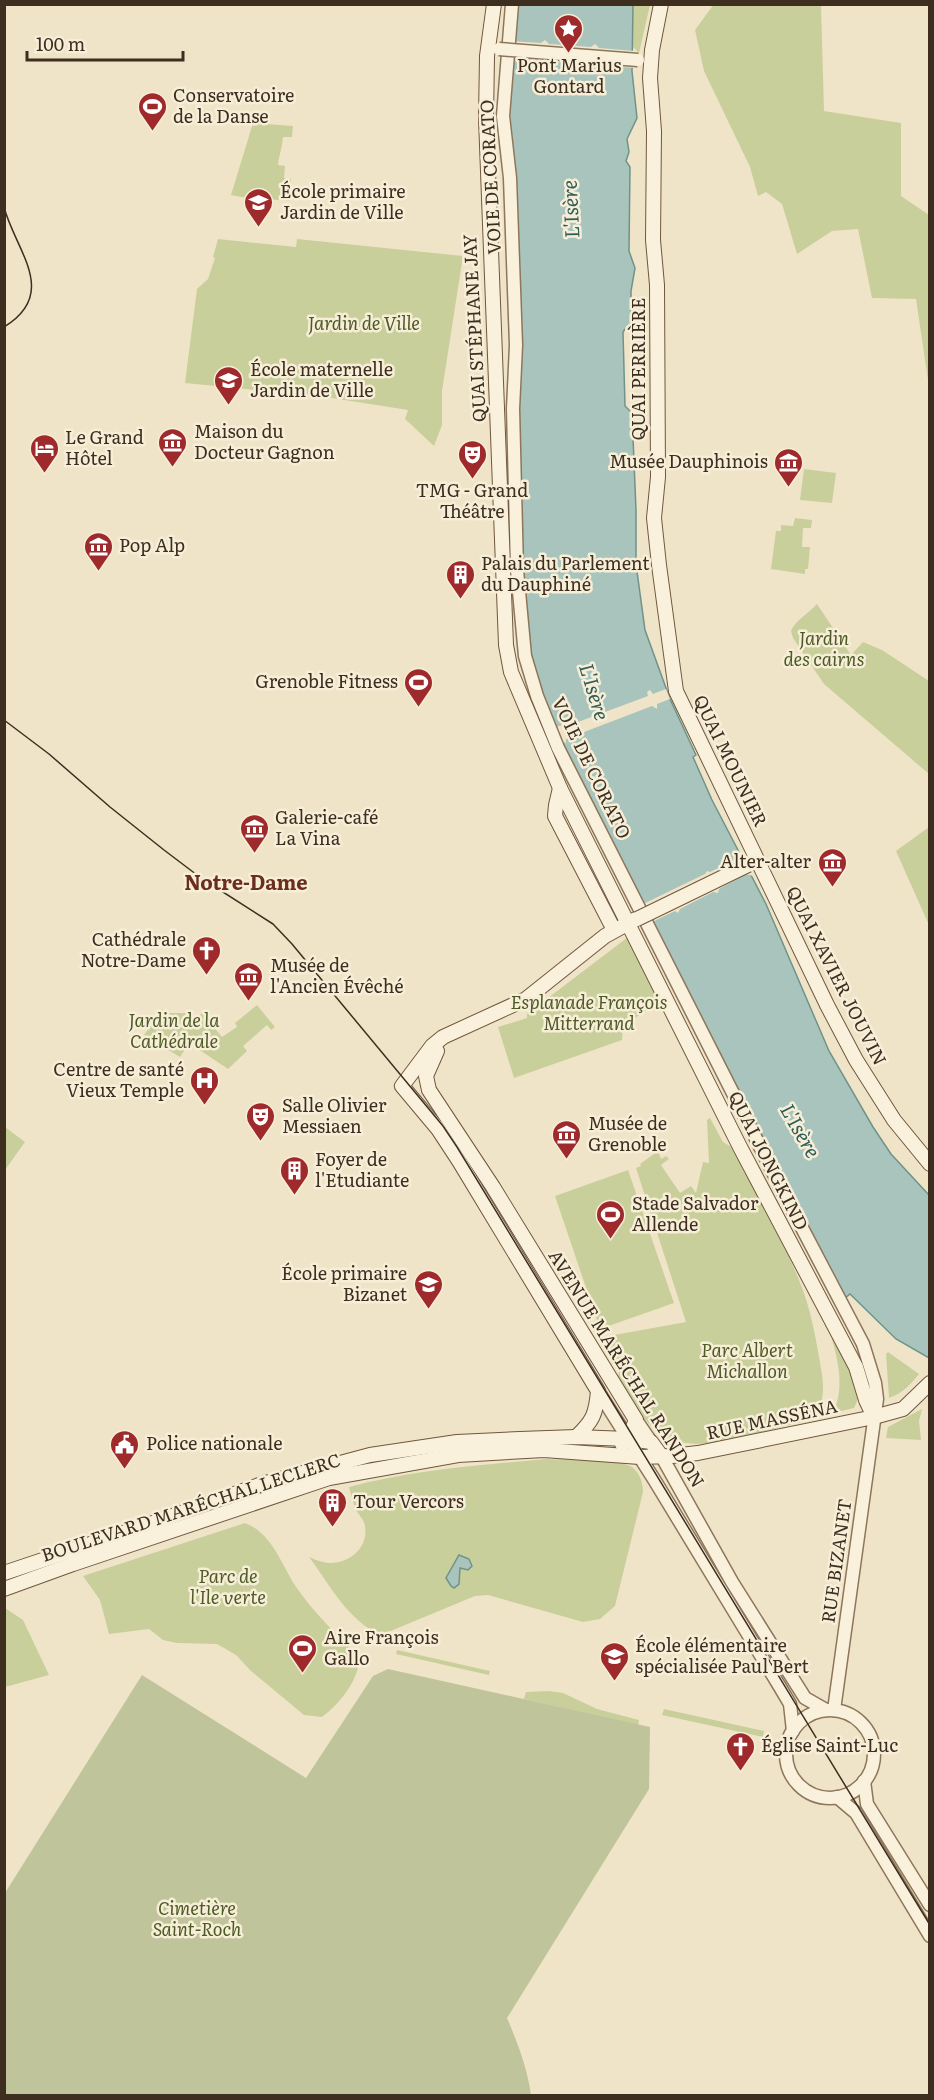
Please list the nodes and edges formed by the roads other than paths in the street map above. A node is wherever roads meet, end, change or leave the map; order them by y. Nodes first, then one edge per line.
1 (495, 4) edge
2 (512, 4) edge
3 (661, 4) edge
4 (494, 49) junction
5 (644, 61) junction
6 (674, 676) joint
7 (560, 788) junction
8 (753, 862) junction
9 (632, 920) junction
10 (614, 930) junction
11 (443, 1037) junction
12 (930, 1164) edge
13 (930, 1383) edge
14 (598, 1391) junction
15 (874, 1417) junction
16 (636, 1420) junction
17 (576, 1437) junction
18 (628, 1438) junction
19 (651, 1442) junction
20 (555, 1451) junction
21 (662, 1456) junction
22 (640, 1457) junction
23 (4, 1573) edge
24 (4, 1589) edge
25 (830, 1710) junction
26 (793, 1731) junction
27 (864, 1781) junction
28 (837, 1797) junction
29 (930, 1905) edge
30 (930, 1936) edge

1 - 4 main road, QUAI STÉPHANE JAY
2 - 15 street, VOIE DE CORATO
3 - 5 main road, QUAI PERRIÈRE
4 - 5 street, bridge
4 - 7 main road, QUAI STÉPHANE JAY
5 - 6 main road, QUAI PERRIÈRE
6 - 8 main road, QUAI MOUNIER
7 - 9 main road, QUAI JONGKIND
7 - 10 main road
8 - 9 main road, bridge
8 - 12 main road, QUAI XAVIER JOUVIN
9 - 10 main road
9 - 15 main road, QUAI JONGKIND
10 - 11 main road
11 - 14 main road, AVENUE MARÉCHAL RANDON
11 - 16 main road, AVENUE MARÉCHAL RANDON
13 - 15 main road, RUE MASSÉNA
14 - 17 main road
14 - 18 street, AVENUE MARÉCHAL RANDON
15 - 21 main road, RUE MASSÉNA
15 - 25 street, RUE BIZANET
16 - 18 main road
16 - 19 street, AVENUE MARÉCHAL RANDON
17 - 18 main road, BOULEVARD MARÉCHAL LECLERC
17 - 23 main road, BOULEVARD MARÉCHAL LECLERC
18 - 19 main road, BOULEVARD MARÉCHAL LECLERC
18 - 20 main road
18 - 22 street, AVENUE MARÉCHAL RANDON
19 - 21 main road, AVENUE MARÉCHAL RANDON
20 - 22 main road, BOULEVARD MARÉCHAL LECLERC
20 - 24 main road, BOULEVARD MARÉCHAL LECLERC
21 - 22 main road, RUE MASSÉNA
21 - 25 street, AVENUE MARÉCHAL RANDON
22 - 26 street, AVENUE MARÉCHAL RANDON
25 - 26 street
25 - 27 street
26 - 28 street
27 - 28 street
27 - 29 street
28 - 30 street

